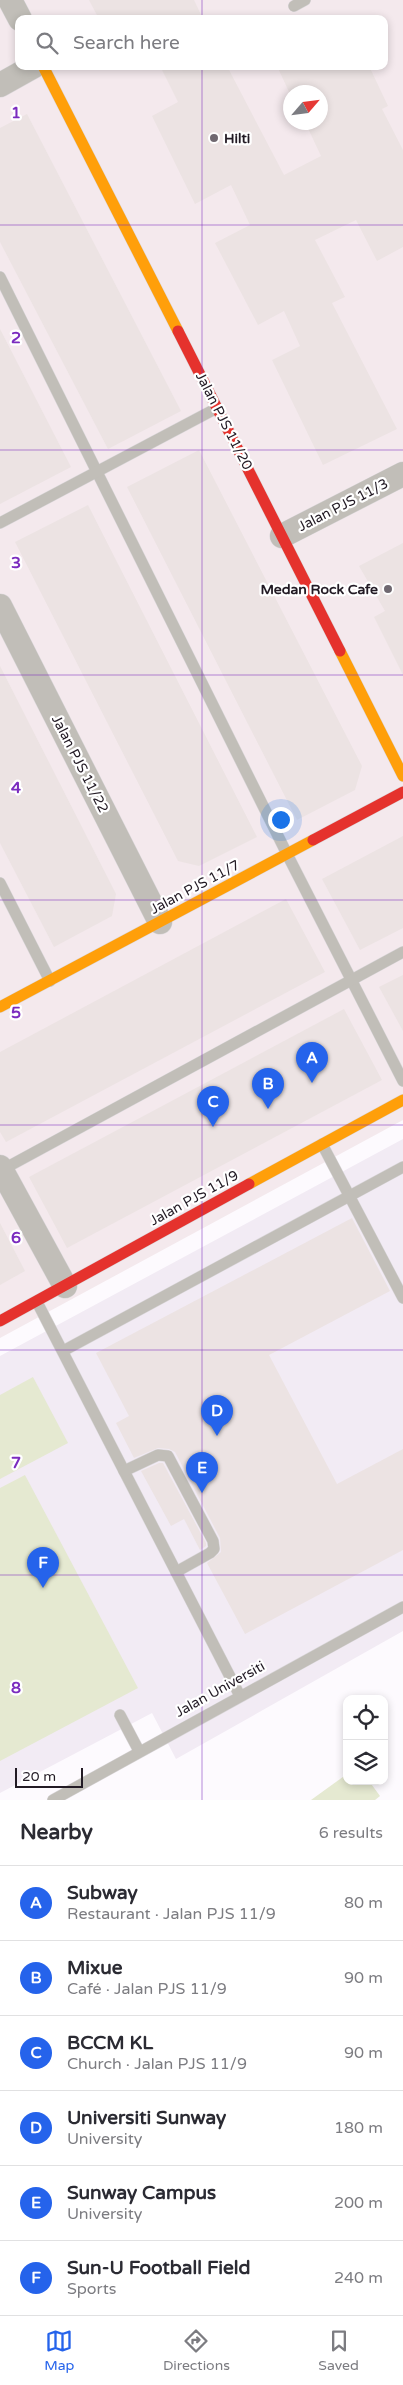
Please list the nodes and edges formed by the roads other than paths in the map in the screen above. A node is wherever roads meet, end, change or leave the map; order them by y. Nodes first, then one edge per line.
1 (10, 0) edge
2 (305, 0) edge
3 (294, 6) dead end
4 (18, 15) edge
5 (27, 70) edge
6 (45, 70) edge
7 (0, 85) edge
8 (0, 277) edge
9 (217, 408) junction
10 (97, 472) junction
11 (403, 474) edge
12 (0, 523) edge
13 (282, 536) junction
14 (0, 606) edge
15 (403, 776) edge
16 (403, 792) edge
17 (287, 854) junction
18 (0, 883) edge
19 (160, 922) junction
20 (403, 952) edge
21 (352, 979) junction
22 (50, 981) junction
23 (0, 1007) edge
24 (403, 1081) edge
25 (403, 1100) edge
26 (322, 1144) junction
27 (403, 1167) edge
28 (1, 1169) edge
29 (350, 1196) junction
30 (65, 1286) junction
31 (403, 1298) edge
32 (37, 1302) junction
33 (0, 1320) edge
34 (63, 1351) junction
35 (124, 1471) junction
36 (176, 1572) junction
37 (403, 1607) edge
38 (240, 1696) junction
39 (120, 1714) dead end
40 (139, 1751) junction
41 (53, 1800) edge

1 - 4 street
2 - 3 lane
5 - 7 street
6 - 9 street, Jalan PJS 11/20
8 - 10 lane
9 - 10 lane
9 - 13 street, Jalan PJS 11/20
10 - 12 lane
10 - 17 lane
11 - 13 street, Jalan PJS 11/3
13 - 15 street, Jalan PJS 11/20
14 - 19 street, Jalan PJS 11/22
16 - 17 street, Jalan PJS 11/7
17 - 19 street, Jalan PJS 11/7
17 - 21 lane
18 - 22 lane
19 - 22 street, Jalan PJS 11/7
20 - 21 lane
21 - 24 lane
21 - 28 lane
22 - 23 street, Jalan PJS 11/7
25 - 26 street, Jalan PJS 11/9
26 - 29 lane
26 - 30 street, Jalan PJS 11/9
27 - 29 lane
28 - 30 street
29 - 31 lane
29 - 34 lane
30 - 32 street, Jalan PJS 11/9
32 - 33 street, Jalan PJS 11/9
32 - 34 lane
34 - 35 lane
35 - 36 lane
35 - 36 lane
36 - 38 lane
37 - 38 lane, Jalan Universiti
38 - 40 lane, Jalan Universiti
39 - 40 lane
40 - 41 lane, Jalan Universiti

